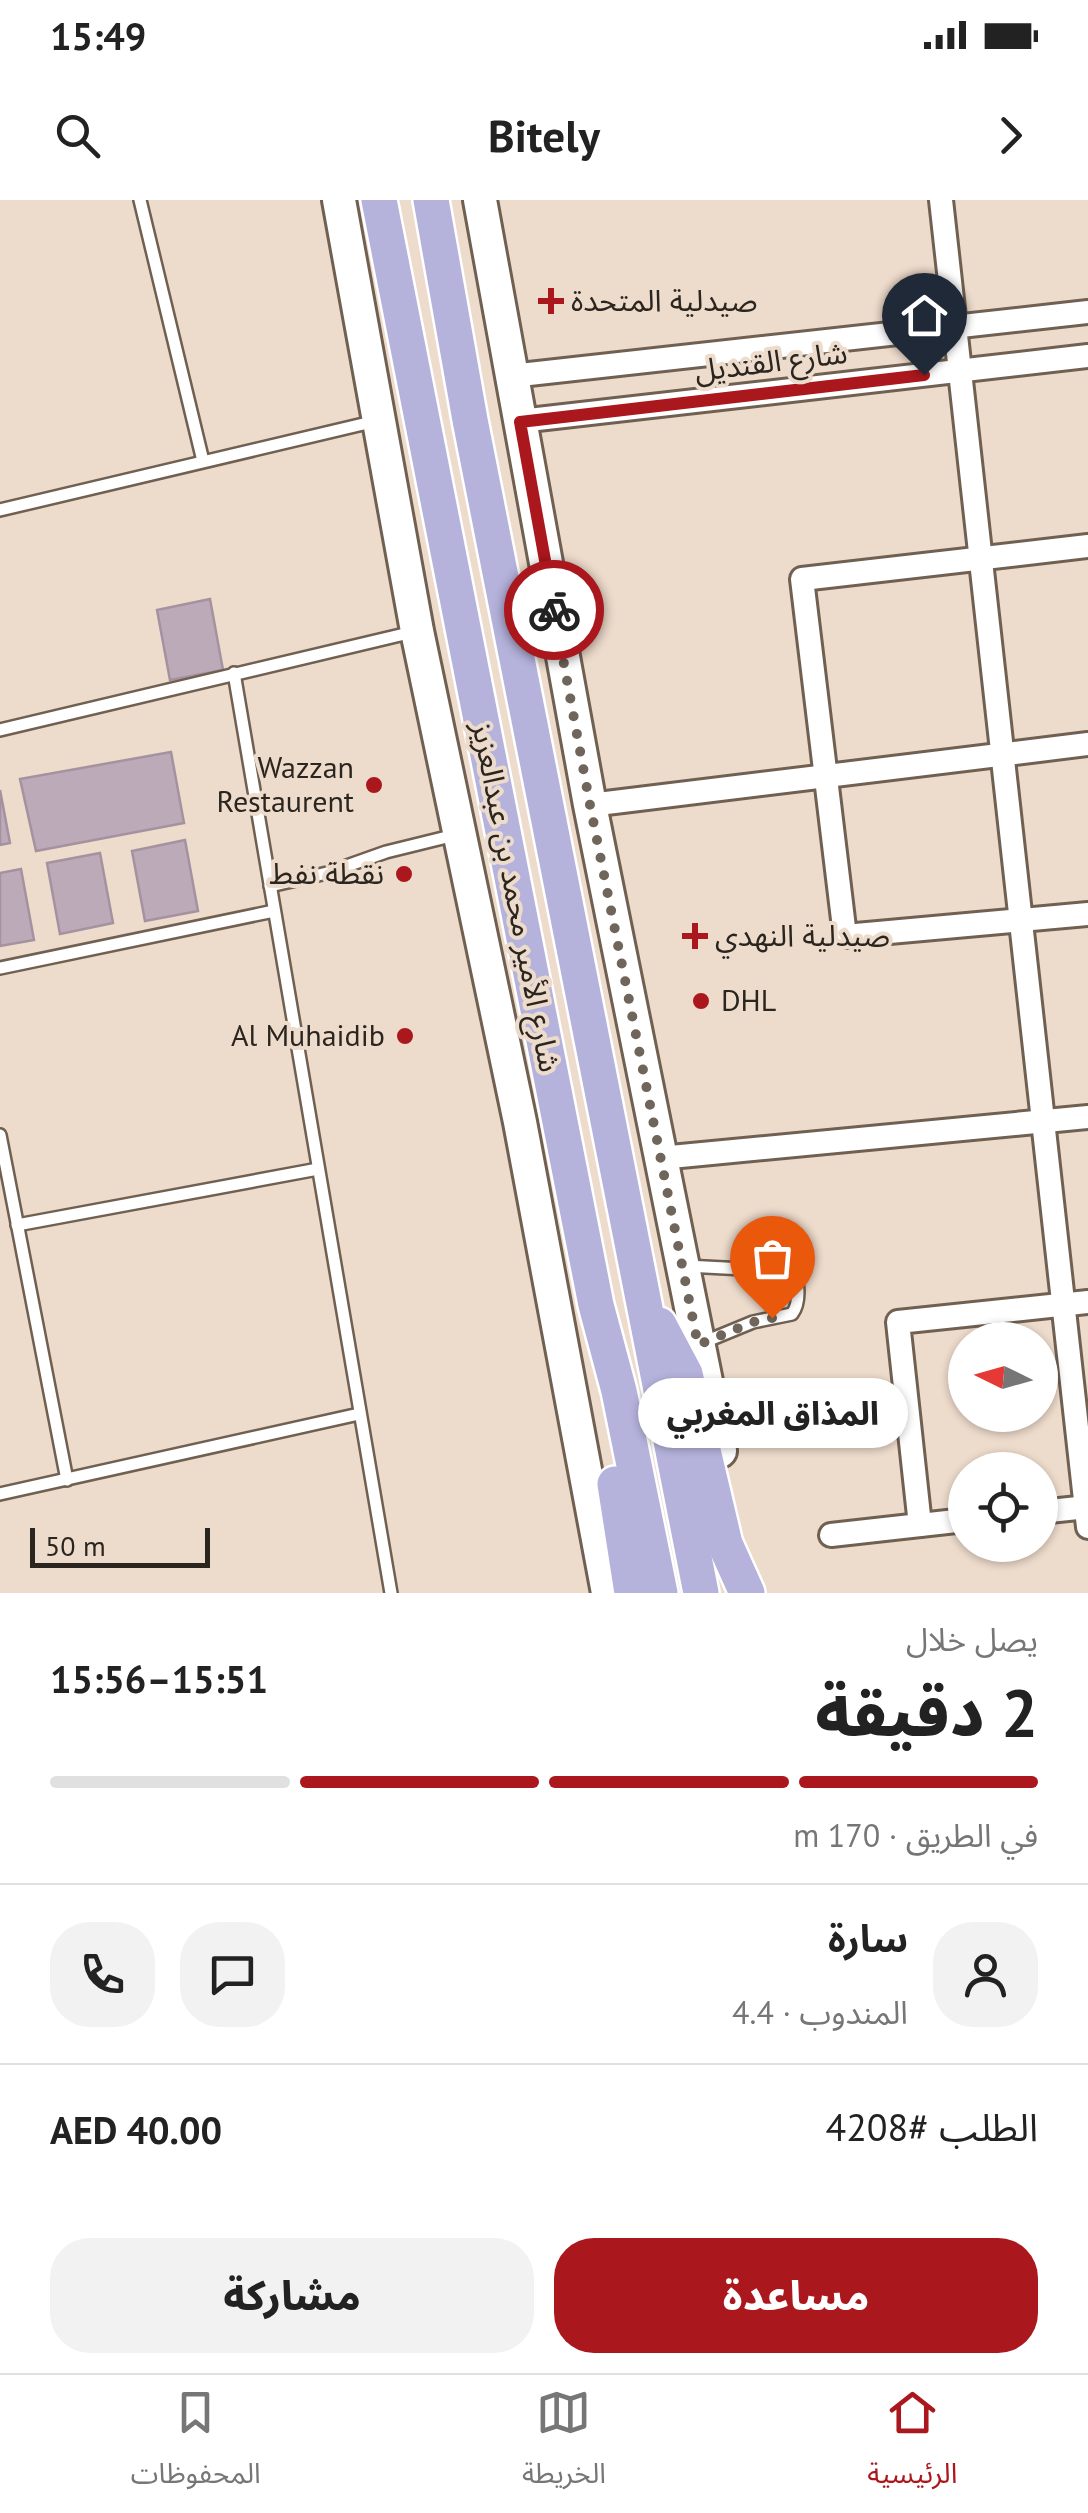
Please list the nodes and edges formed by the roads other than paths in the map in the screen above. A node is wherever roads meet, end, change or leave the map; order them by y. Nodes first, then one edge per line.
1 (140, 200) edge
2 (339, 200) edge
3 (379, 200) edge
4 (431, 200) edge
5 (480, 200) edge
6 (941, 200) edge
7 (1088, 312) edge
8 (955, 326) junction
9 (1088, 356) edge
10 (960, 371) junction
11 (511, 376) junction
12 (380, 420) junction
13 (520, 422) junction
14 (202, 461) junction
15 (0, 510) edge
16 (1088, 546) edge
17 (981, 558) junction
18 (418, 631) junction
19 (234, 673) junction
20 (0, 730) edge
21 (1088, 744) edge
22 (1002, 754) junction
23 (825, 775) junction
24 (590, 805) junction
25 (460, 834) junction
26 (270, 886) junction
27 (274, 911) junction
28 (1088, 914) edge
29 (1021, 920) junction
30 (0, 968) edge
31 (1088, 1116) edge
32 (1043, 1121) junction
33 (0, 1135) edge
34 (660, 1158) junction
35 (318, 1169) junction
36 (18, 1225) junction
37 (682, 1266) junction
38 (641, 1290) junction
39 (1088, 1302) edge
40 (596, 1304) junction
41 (1063, 1305) junction
42 (698, 1345) junction
43 (359, 1414) junction
44 (66, 1480) junction
45 (0, 1494) edge
46 (1058, 1512) edge
47 (1087, 1513) edge
48 (948, 1522) edge
49 (920, 1525) junction
50 (831, 1535) dead end
51 (391, 1593) edge
52 (608, 1593) edge
53 (632, 1593) edge
54 (660, 1593) edge
55 (701, 1593) edge
56 (748, 1593) edge

1 - 14 lane
2 - 12 main road
3 - 40 main road, شارع الأمير محمد بن عبدالعزيز
4 - 38 main road, شارع الأمير محمد بن عبدالعزيز
5 - 11 main road
6 - 8 street
7 - 8 street, شارع القنديل
8 - 10 street
8 - 11 street, شارع القنديل
9 - 10 street, شارع القنديل
10 - 13 street, شارع القنديل
10 - 17 street
11 - 13 main road
12 - 14 lane
12 - 18 main road
13 - 24 main road
14 - 15 lane
16 - 17 street
17 - 22 street
17 - 23 street
18 - 19 lane
18 - 25 main road
19 - 20 lane
19 - 26 lane
21 - 22 street
22 - 23 street
22 - 29 street
23 - 24 street
23 - 29 street
24 - 34 main road
25 - 26 lane
25 - 52 main road
26 - 27 lane
27 - 30 lane
27 - 35 lane
28 - 29 street
29 - 32 street
31 - 32 street
32 - 34 street
32 - 41 street
33 - 36 lane
34 - 37 main road
35 - 36 lane
35 - 43 lane
36 - 44 lane
37 - 42 main road
37 - 42 lane
38 - 55 main road, شارع الأمير محمد بن عبدالعزيز
38 - 56 main road
39 - 41 street
40 - 53 main road
40 - 54 main road, شارع الأمير محمد بن عبدالعزيز
41 - 47 street
41 - 49 street
42 - 56 main road
43 - 44 lane
43 - 51 lane
44 - 45 lane
46 - 47 street
48 - 49 street
49 - 50 street

